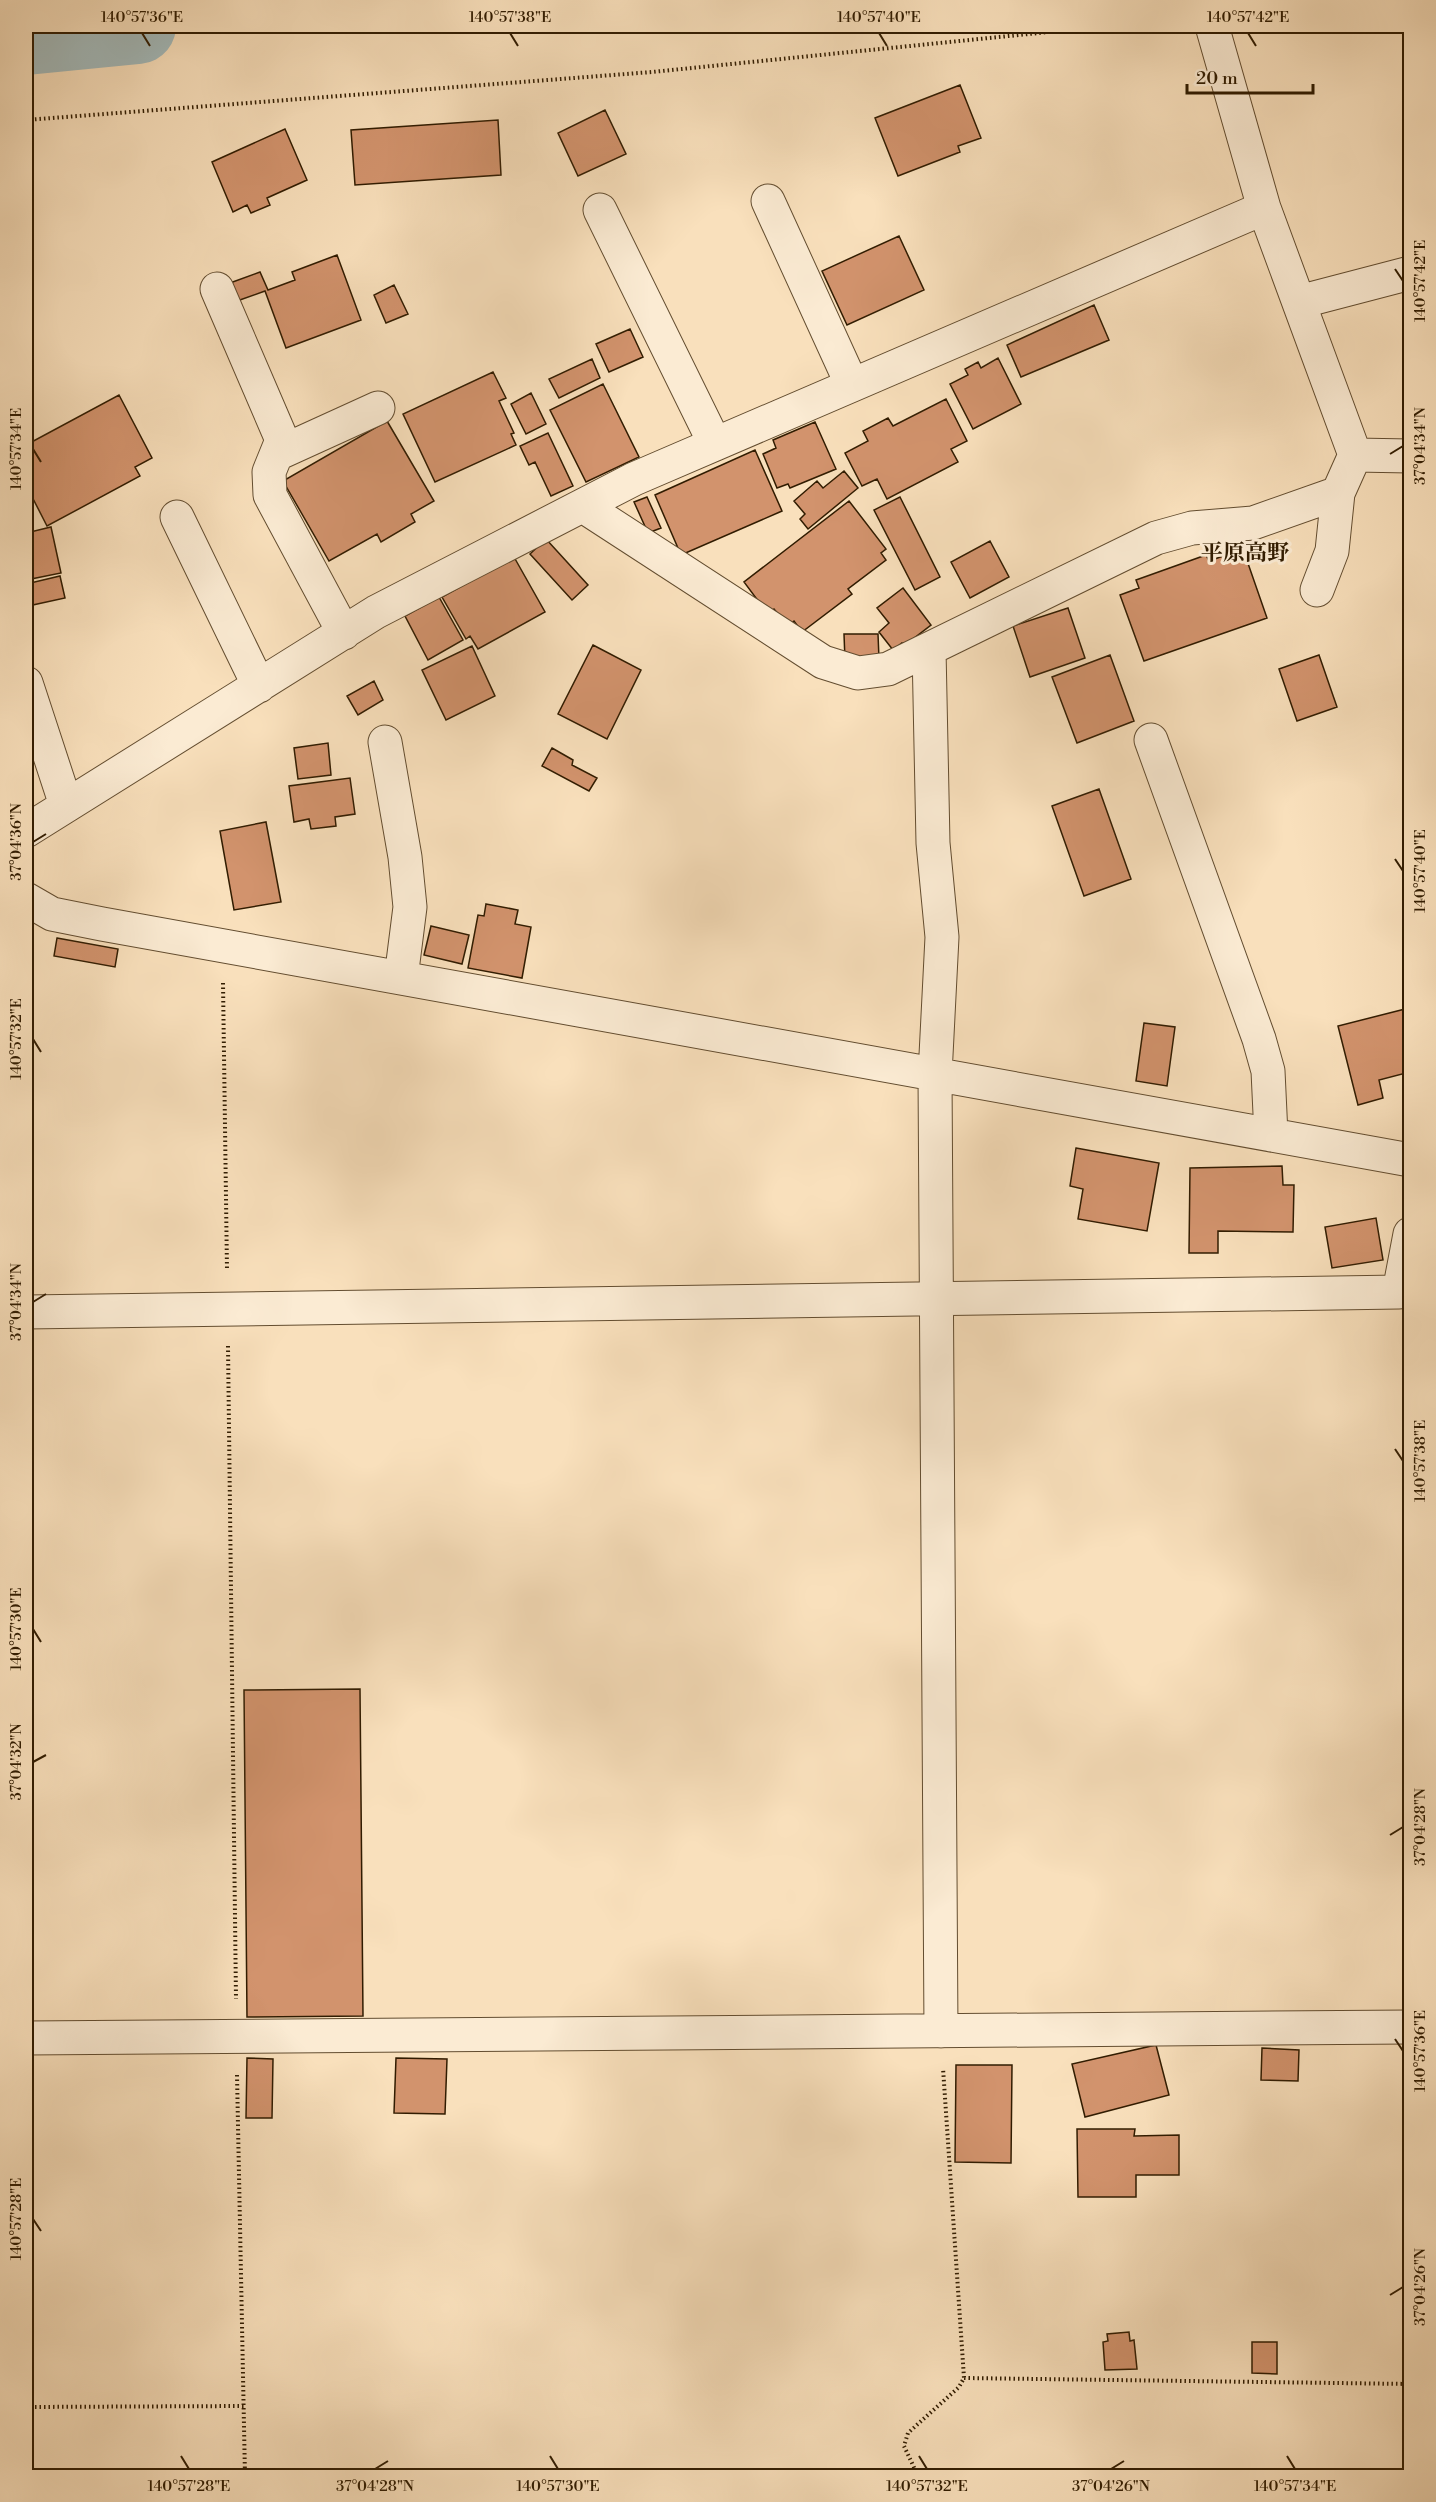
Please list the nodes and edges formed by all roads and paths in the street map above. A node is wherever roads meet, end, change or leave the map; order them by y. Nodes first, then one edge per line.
1 (1108, 26) edge
2 (1212, 26) edge
3 (26, 120) edge
4 (768, 201) dead end
5 (1264, 208) junction
6 (600, 210) dead end
7 (1410, 273) edge
8 (217, 289) dead end
9 (1299, 302) junction
10 (852, 385) junction
11 (378, 408) dead end
12 (715, 444) junction
13 (277, 454) junction
14 (1355, 455) junction
15 (1410, 456) edge
16 (1338, 493) junction
17 (583, 506) junction
18 (177, 517) dead end
19 (1317, 590) dead end
20 (344, 633) junction
21 (929, 649) junction
22 (26, 683) edge
23 (259, 686) junction
24 (1151, 740) dead end
25 (385, 742) dead end
26 (66, 805) junction
27 (26, 831) edge
28 (26, 899) edge
29 (223, 945) junction
30 (401, 978) junction
31 (935, 1074) junction
32 (1271, 1135) junction
33 (1409, 1165) edge
34 (1410, 1234) edge
35 (938, 1299) junction
36 (228, 1308) junction
37 (26, 1312) edge
38 (1410, 2027) edge
39 (941, 2031) junction
40 (237, 2037) junction
41 (26, 2038) edge
42 (964, 2378) junction
43 (1410, 2384) edge
44 (244, 2406) junction
45 (26, 2408) edge
46 (245, 2476) edge
47 (918, 2476) edge

1 - 3 path
2 - 5 street
4 - 10 street
5 - 9 street
5 - 10 street
6 - 12 street
7 - 9 street
8 - 13 street
9 - 14 street
10 - 12 street
11 - 13 street
12 - 17 street
13 - 20 street
14 - 15 street
14 - 16 street
16 - 19 street
16 - 21 street
17 - 20 street
17 - 21 street
18 - 23 street
20 - 23 street
21 - 31 street
22 - 26 street
23 - 26 street
24 - 32 street
25 - 30 street
26 - 27 street
28 - 29 street
29 - 30 street
29 - 36 path
30 - 31 street
31 - 32 street
31 - 35 street
32 - 33 street
34 - 35 street
35 - 36 street
35 - 39 street
36 - 37 street
36 - 40 path
38 - 39 street
39 - 40 street
39 - 42 path
40 - 41 street
40 - 44 path
42 - 43 path
42 - 47 path
44 - 45 path
44 - 46 path

